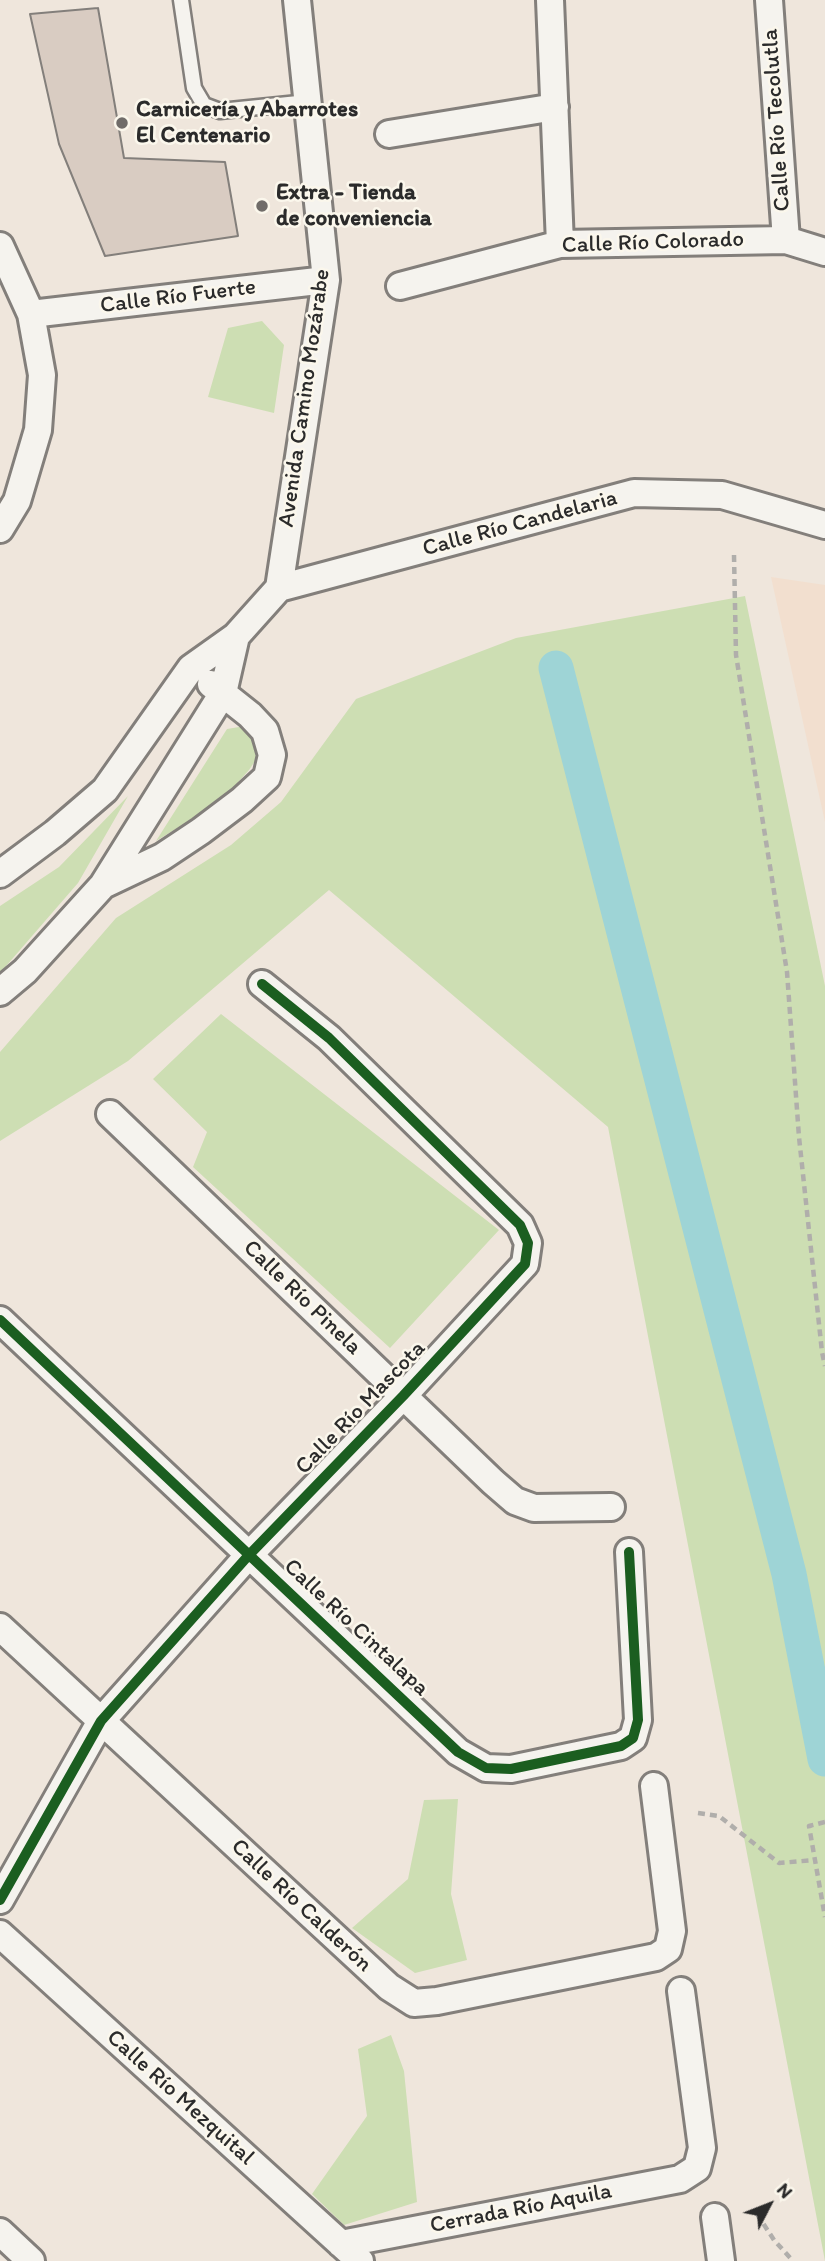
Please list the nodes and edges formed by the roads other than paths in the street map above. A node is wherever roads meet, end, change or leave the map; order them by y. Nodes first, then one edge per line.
1 (181, 0) edge
2 (297, 0) edge
3 (550, 0) edge
4 (769, 0) edge
5 (308, 102) junction
6 (555, 107) junction
7 (389, 134) dead end
8 (786, 240) junction
9 (561, 244) junction
10 (0, 246) edge
11 (825, 253) edge
12 (326, 279) junction
13 (400, 286) dead end
14 (31, 314) junction
15 (825, 525) edge
16 (0, 529) edge
17 (279, 588) junction
18 (236, 636) junction
19 (191, 668) junction
20 (223, 693) junction
21 (0, 874) edge
22 (103, 885) junction
23 (262, 984) dead end
24 (0, 992) edge
25 (110, 1114) dead end
26 (0, 1320) edge
27 (403, 1396) junction
28 (611, 1507) dead end
29 (629, 1552) dead end
30 (248, 1556) junction
31 (0, 1628) edge
32 (101, 1721) junction
33 (654, 1786) dead end
34 (0, 1900) edge
35 (0, 1934) edge
36 (681, 1991) dead end
37 (715, 2217) dead end
38 (0, 2232) edge
39 (350, 2252) edge
40 (31, 2261) edge
41 (721, 2261) edge

1 - 5 lane
2 - 5 street, Avenida Camino Mozárabe
3 - 6 street
4 - 8 street, Calle Río Tecolutla
5 - 12 street, Avenida Camino Mozárabe
6 - 7 street
6 - 9 street
8 - 9 street, Calle Río Colorado
8 - 11 street, Calle Río Colorado
9 - 13 street, Calle Río Colorado
10 - 14 street
12 - 14 street, Calle Río Fuerte
12 - 17 street, Avenida Camino Mozárabe
14 - 16 street
15 - 17 street, Calle Río Candelaria
17 - 18 street
18 - 19 street
18 - 20 street
19 - 20 street
19 - 21 street
20 - 22 street
20 - 22 street
22 - 24 street
23 - 27 street, Calle Río Mascota
25 - 27 street, Calle Río Pinela
26 - 30 street, Calle Río Cintalapa
27 - 28 street, Calle Río Pinela
27 - 30 street, Calle Río Mascota
29 - 30 street, Calle Río Cintalapa
30 - 32 street, Calle Río Mascota
31 - 32 street, Calle Río Calderón
32 - 33 street, Calle Río Calderón
32 - 34 street, Calle Río Mascota
35 - 39 street, Calle Río Mezquital
36 - 39 street, Cerrada Río Aquila
37 - 41 street
38 - 40 street

